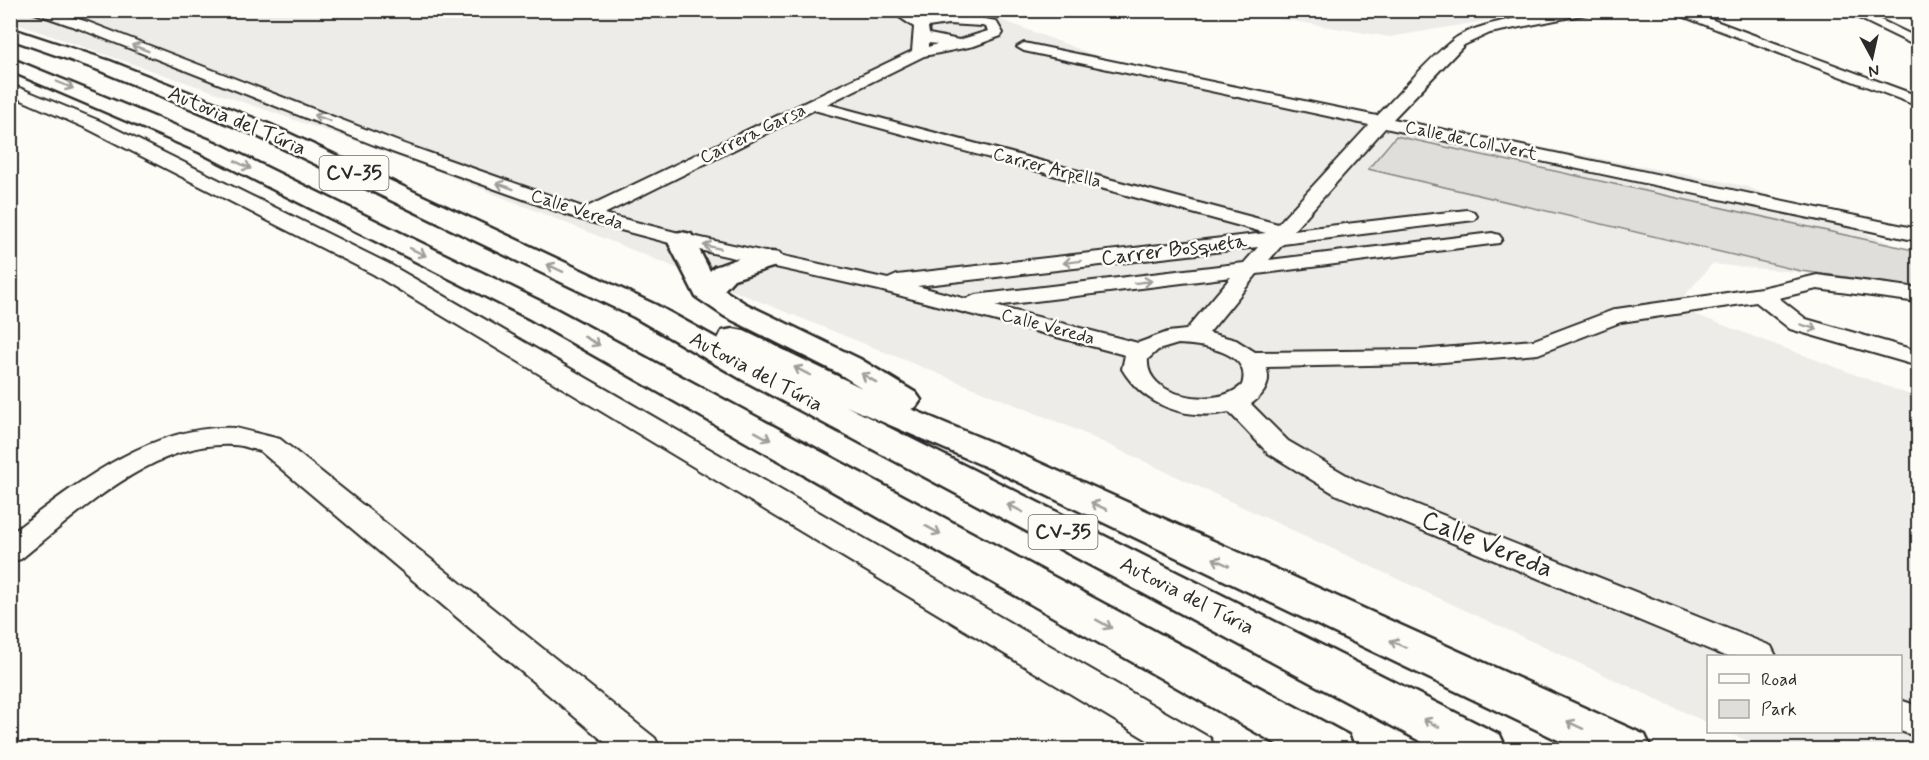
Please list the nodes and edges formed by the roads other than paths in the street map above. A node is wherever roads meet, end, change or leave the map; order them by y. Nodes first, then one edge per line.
1 (32, 10) edge
2 (886, 10) edge
3 (1586, 10) edge
4 (1672, 10) edge
5 (1848, 10) edge
6 (902, 14) junction
7 (938, 19) junction
8 (10, 33) edge
9 (1004, 33) edge
10 (921, 38) junction
11 (1918, 43) edge
12 (956, 44) joint
13 (10, 64) edge
14 (1862, 80) junction
15 (1907, 81) dead end
16 (10, 89) edge
17 (1918, 101) edge
18 (813, 105) junction
19 (1381, 122) junction
20 (586, 215) junction
21 (1467, 216) dead end
22 (1279, 234) junction
23 (1918, 235) edge
24 (1492, 239) dead end
25 (681, 240) junction
26 (769, 260) junction
27 (1250, 269) junction
28 (882, 284) junction
29 (706, 291) junction
30 (1761, 295) junction
31 (1918, 296) edge
32 (960, 304) junction
33 (645, 311) junction
34 (1193, 337) junction
35 (1140, 351) junction
36 (1918, 359) edge
37 (1248, 360) junction
38 (1235, 403) junction
39 (1008, 463) junction
40 (10, 550) edge
41 (1754, 655) edge
42 (1902, 716) edge
43 (1918, 722) edge
44 (642, 750) edge
45 (1197, 750) edge
46 (1331, 750) edge
47 (1483, 750) edge
48 (1628, 750) edge

20 -> 1 street, Calle Vereda
2 - 6 street
3 - 19 street
4 - 14 street
5 - 11 street
6 - 7 street
6 - 10 street
7 - 9 street
7 - 10 street
33 -> 8 highway, Autovia del Túria / CV-35
9 - 12 street, Calle de Coll Vert
9 - 19 street, Calle de Coll Vert
10 - 12 street, Carrera Garsa
10 - 18 street, Carrera Garsa
13 -> 46 highway, Autovia del Túria / CV-35
14 - 15 street
14 - 17 street
16 - 45 street
18 - 20 street, Carrera Garsa
18 - 22 street, Carrer Arpella
19 - 22 street
19 - 23 street, Calle de Coll Vert
20 - 25 street, Calle Vereda
21 - 22 street, Carrer Bosqueta
22 - 27 street
22 -> 28 street, Carrer Bosqueta
24 - 27 street, Carrer Bosqueta
26 -> 25 street, Calle Vereda
25 - 29 highway
26 - 28 street, Calle Vereda
26 - 29 highway
32 -> 27 street, Carrer Bosqueta
27 - 34 street
28 - 32 street, Calle Vereda
39 -> 29 highway
30 - 31 street
30 -> 36 street
30 - 37 street
32 - 35 street, Calle Vereda
39 -> 33 highway
47 -> 33 highway, Autovia del Túria / CV-35
34 - 35 street
34 - 37 street
35 - 38 street
37 - 38 street
38 - 41 street, Calle Vereda
48 -> 39 highway
40 - 44 street
42 - 43 street

